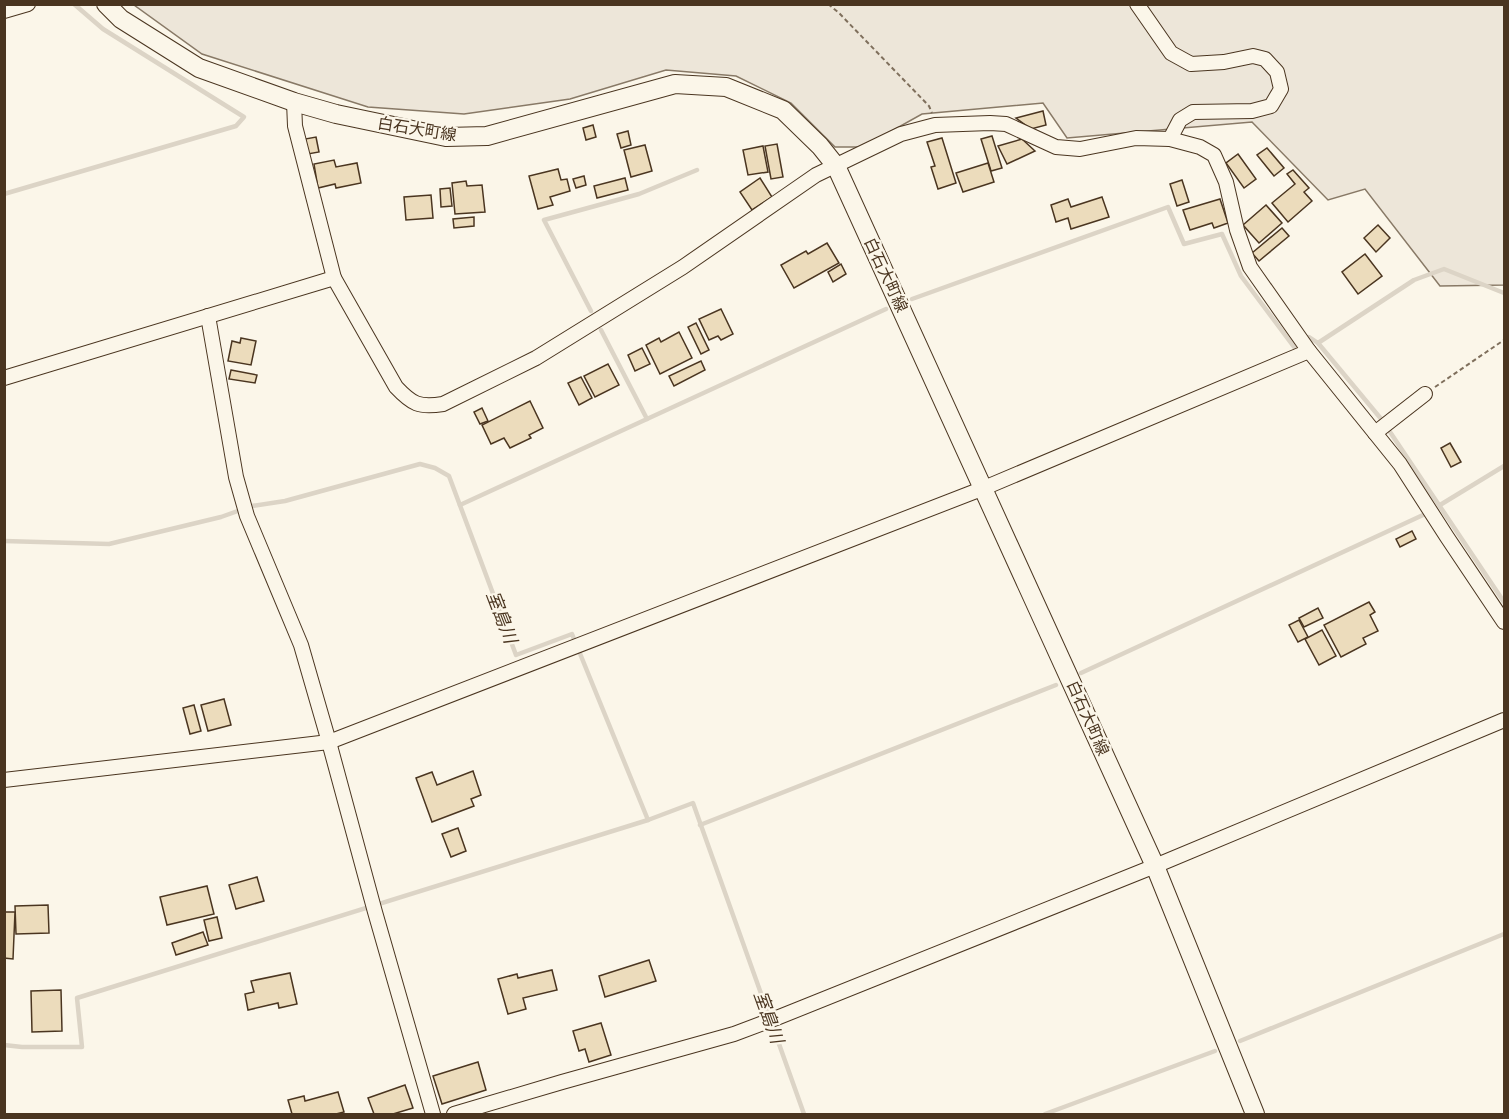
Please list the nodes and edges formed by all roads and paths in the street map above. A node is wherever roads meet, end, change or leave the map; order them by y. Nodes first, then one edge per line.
1 (28, 4) edge
2 (106, 4) edge
3 (828, 4) edge
4 (1137, 4) edge
5 (4, 11) edge
6 (294, 102) junction
7 (935, 124) junction
8 (1170, 139) junction
9 (836, 166) junction
10 (334, 278) junction
11 (208, 316) junction
12 (1504, 340) edge
13 (1309, 351) junction
14 (4, 378) edge
15 (1425, 394) joint
16 (1382, 427) junction
17 (984, 488) junction
18 (1504, 622) edge
19 (1504, 720) edge
20 (329, 742) junction
21 (4, 780) edge
22 (1155, 866) junction
23 (433, 1114) edge
24 (454, 1114) edge
25 (1255, 1114) edge

1 - 5 street
2 - 6 main road, 白石大町線
3 - 7 path
4 - 8 street
6 - 9 main road, 白石大町線
6 - 10 street
7 - 8 street
7 - 9 street
8 - 13 street
9 - 10 street
9 - 17 main road, 白石大町線
10 - 11 street
11 - 14 street
11 - 20 street
12 - 15 path
13 - 16 street
13 - 17 street
15 - 16 street
16 - 18 street
17 - 20 street
17 - 22 main road, 白石大町線
19 - 22 street
20 - 21 street
20 - 23 street
22 - 24 street
22 - 25 main road, 白石大町線

